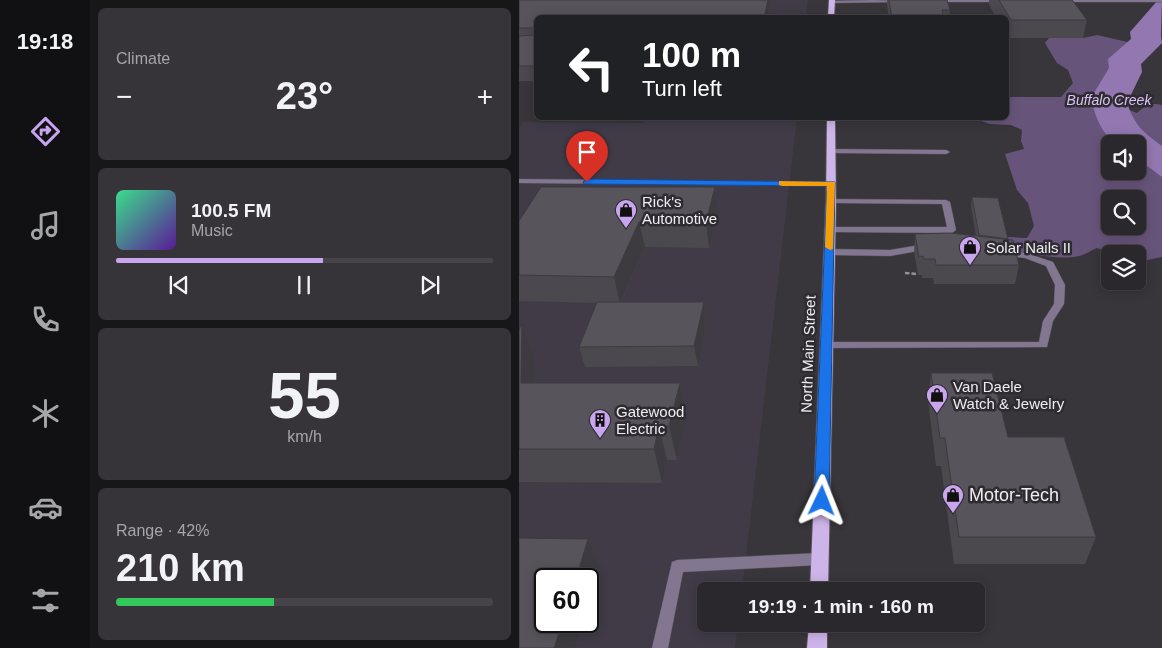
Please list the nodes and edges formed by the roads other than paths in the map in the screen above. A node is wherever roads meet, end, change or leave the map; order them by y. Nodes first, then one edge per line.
1 (992, 0) edge
2 (1127, 0) edge
3 (832, 1) edge
4 (903, 1) edge
5 (932, 1) edge
6 (1011, 1) edge
7 (1050, 1) edge
8 (1144, 1) edge
9 (1162, 1) edge
10 (831, 15) edge
11 (831, 120) edge
12 (831, 151) junction
13 (946, 152) dead end
14 (519, 181) edge
15 (831, 184) junction
16 (831, 201) junction
17 (830, 229) junction
18 (932, 247) edge
19 (830, 252) junction
20 (998, 252) edge
21 (827, 345) junction
22 (820, 560) junction
23 (819, 582) edge
24 (818, 632) edge
25 (660, 648) edge
26 (817, 648) edge

1 - 5 street
1 - 6 street
2 - 7 street
2 - 8 street
3 - 4 street
3 - 10 main road
8 - 9 street
11 - 12 main road, North Main Street
12 - 13 street
12 - 15 main road, North Main Street
14 - 15 street
15 - 16 main road, North Main Street
16 - 17 main road, North Main Street
16 - 17 street
17 - 19 main road, North Main Street
18 - 19 street
19 - 21 main road, North Main Street
20 - 21 street
21 - 22 main road, North Main Street
22 - 23 main road, North Main Street
22 - 25 street
24 - 26 main road

